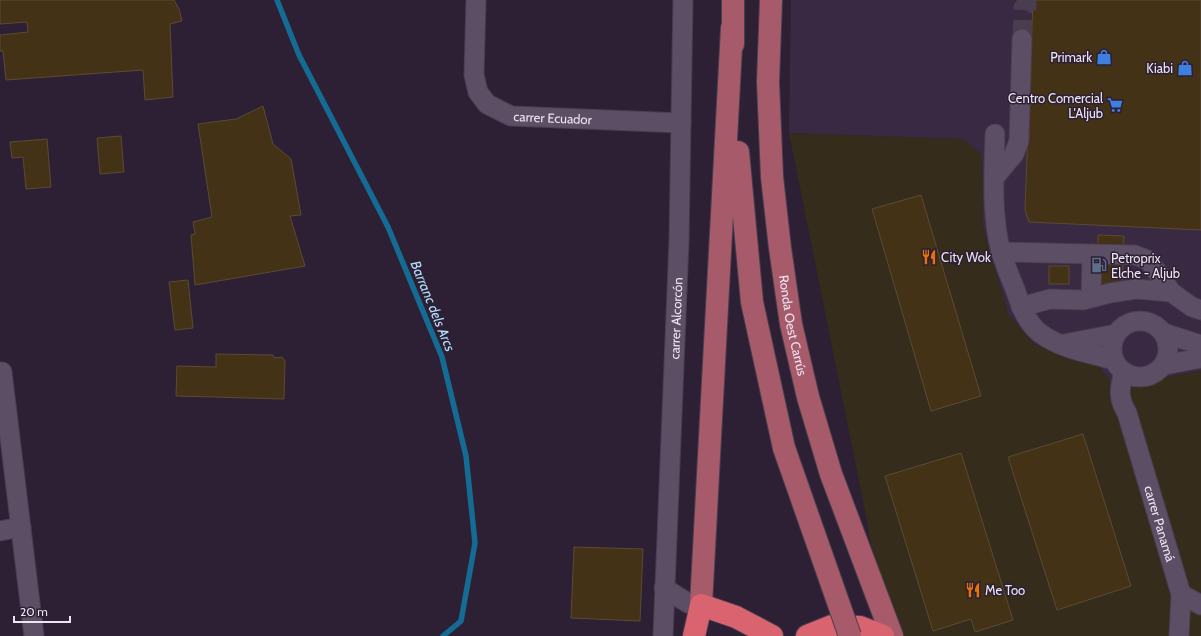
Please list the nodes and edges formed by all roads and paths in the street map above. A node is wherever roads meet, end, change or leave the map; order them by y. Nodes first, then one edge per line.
1 (476, 0) edge
2 (683, 0) edge
3 (733, 0) edge
4 (771, 0) edge
5 (732, 28) junction
6 (1022, 40) tunnel mouth
7 (681, 123) junction
8 (995, 134) dead end
9 (994, 178) junction
10 (1002, 252) junction
11 (1092, 254) junction
12 (1171, 292) junction
13 (1091, 298) junction
14 (1021, 307) junction
15 (1201, 310) edge
16 (1164, 333) junction
17 (1116, 334) junction
18 (1059, 344) junction
19 (1201, 344) edge
20 (1201, 358) edge
21 (1164, 365) junction
22 (1119, 366) junction
23 (2, 372) dead end
24 (1143, 377) junction
25 (1127, 413) junction
26 (20, 527) junction
27 (0, 531) edge
28 (664, 588) junction
29 (1180, 594) junction
30 (701, 604) junction
31 (1201, 605) edge
32 (34, 636) edge
33 (663, 636) edge
34 (694, 636) edge
35 (772, 636) edge
36 (807, 636) edge
37 (850, 636) edge
38 (883, 636) edge
39 (892, 636) edge
40 (1179, 636) edge

1 - 7 street, carrer Ecuador
2 - 7 street, carrer Alcorcón
3 - 5 main road
4 - 39 main road, Ronda Oest Carrús
5 - 30 main road
5 - 37 main road, bridge
6 - 9 street
7 - 28 street, carrer Alcorcón
8 - 9 street
9 - 10 street
10 - 11 street
10 - 14 street
11 - 12 street
11 - 13 street
12 - 13 street
12 - 15 street
13 - 14 street
14 - 18 street
16 - 17 street
16 - 19 street
16 - 21 street
17 - 18 street
17 - 22 street
18 - 22 street
20 - 21 street
21 - 24 street
22 - 24 street
22 - 25 street, carrer Panamá
23 - 26 street
24 - 25 street, carrer Panamá
25 - 29 street, carrer Panamá
26 - 27 street
26 - 32 street
28 - 30 street
28 - 33 street, carrer Alcorcón
29 - 31 street
29 - 40 street, carrer Panamá
30 - 34 highway
30 - 35 highway
36 - 38 highway

